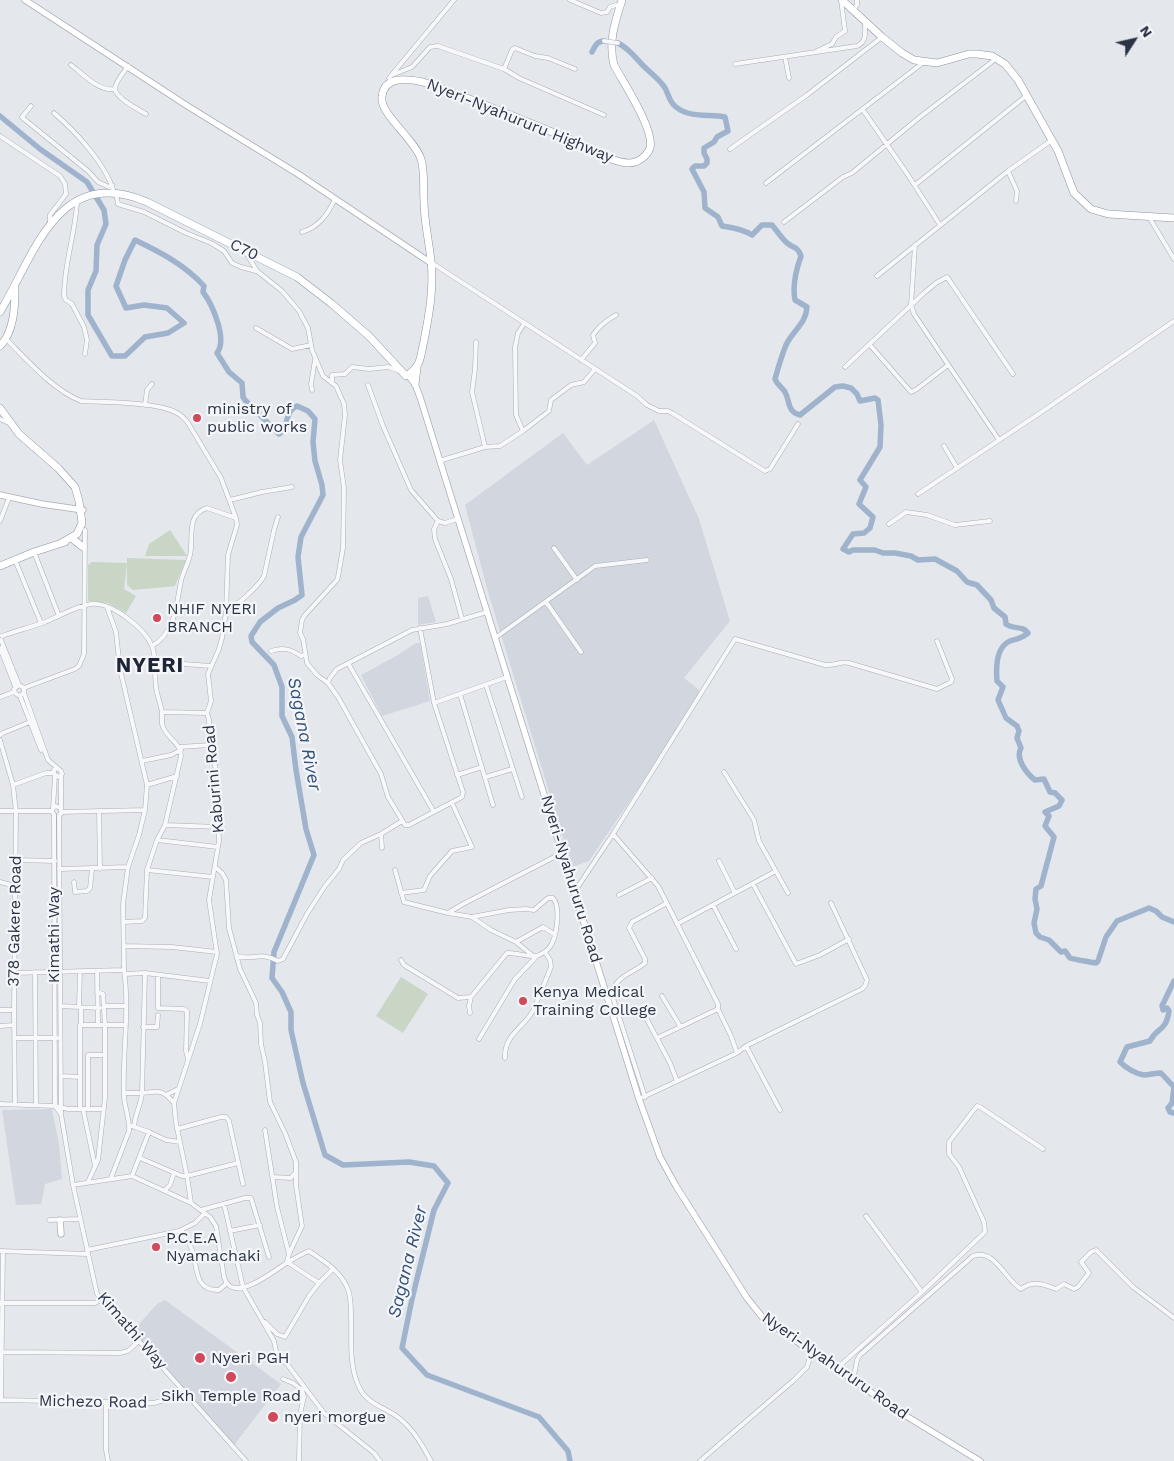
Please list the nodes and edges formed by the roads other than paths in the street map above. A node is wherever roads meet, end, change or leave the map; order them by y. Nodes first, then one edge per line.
1 (24, 0) edge
2 (454, 0) edge
3 (570, 0) edge
4 (842, 0) edge
5 (857, 0) edge
6 (621, 4) edge
7 (853, 10) junction
8 (865, 20) junction
9 (882, 37) junction
10 (604, 40) dead end
11 (618, 43) dead end
12 (810, 54) junction
13 (785, 57) junction
14 (996, 58) junction
15 (926, 60) junction
16 (735, 64) dead end
17 (71, 65) dead end
18 (128, 66) junction
19 (575, 68) dead end
20 (504, 69) junction
21 (789, 78) dead end
22 (115, 89) junction
23 (1026, 96) junction
24 (31, 106) dead end
25 (863, 110) junction
26 (54, 112) dead end
27 (146, 114) dead end
28 (604, 115) dead end
29 (0, 136) edge
30 (1052, 140) junction
31 (886, 145) junction
32 (730, 149) dead end
33 (1008, 171) junction
34 (766, 183) dead end
35 (112, 185) junction
36 (915, 185) junction
37 (115, 193) junction
38 (335, 199) junction
39 (77, 201) junction
40 (1016, 202) dead end
41 (1150, 217) junction
42 (1174, 218) edge
43 (784, 222) dead end
44 (50, 224) junction
45 (940, 225) junction
46 (302, 232) dead end
47 (916, 245) junction
48 (245, 251) junction
49 (1174, 259) edge
50 (431, 263) junction
51 (258, 271) junction
52 (877, 276) dead end
53 (15, 285) junction
54 (911, 306) junction
55 (0, 312) edge
56 (616, 315) dead end
57 (1174, 321) edge
58 (524, 324) junction
59 (256, 328) dead end
60 (6, 339) junction
61 (476, 342) dead end
62 (311, 345) junction
63 (870, 345) junction
64 (0, 346) edge
65 (85, 354) dead end
66 (315, 358) junction
67 (581, 360) junction
68 (948, 365) junction
69 (415, 368) junction
70 (845, 368) dead end
71 (595, 369) junction
72 (405, 373) junction
73 (1013, 374) dead end
74 (152, 384) dead end
75 (332, 384) junction
76 (415, 384) junction
77 (368, 385) dead end
78 (312, 390) dead end
79 (145, 405) junction
80 (0, 408) edge
81 (0, 420) edge
82 (10, 424) junction
83 (798, 424) dead end
84 (429, 428) junction
85 (523, 431) junction
86 (999, 440) junction
87 (944, 446) dead end
88 (485, 447) junction
89 (439, 461) junction
90 (957, 468) junction
91 (292, 487) dead end
92 (918, 494) dead end
93 (0, 495) edge
94 (9, 498) junction
95 (230, 500) junction
96 (82, 508) junction
97 (278, 517) dead end
98 (236, 518) junction
99 (457, 518) junction
100 (0, 521) edge
101 (438, 521) junction
102 (990, 521) dead end
103 (889, 524) dead end
104 (83, 529) junction
105 (74, 540) junction
106 (61, 544) junction
107 (83, 547) junction
108 (554, 548) dead end
109 (34, 552) junction
110 (15, 560) junction
111 (647, 560) dead end
112 (0, 566) edge
113 (84, 570) junction
114 (577, 580) junction
115 (546, 602) junction
116 (84, 606) junction
117 (107, 607) junction
118 (226, 612) junction
119 (487, 612) junction
120 (60, 616) junction
121 (462, 619) junction
122 (41, 623) junction
123 (420, 628) junction
124 (1, 637) edge
125 (495, 638) junction
126 (937, 641) dead end
127 (152, 646) junction
128 (0, 648) edge
129 (271, 650) dead end
130 (580, 652) dead end
131 (304, 655) junction
132 (156, 662) junction
133 (348, 663) junction
134 (212, 666) junction
135 (507, 677) junction
136 (328, 683) junction
137 (17, 685) junction
138 (486, 685) junction
139 (14, 692) junction
140 (23, 692) junction
141 (460, 694) junction
142 (0, 697) edge
143 (434, 703) junction
144 (162, 712) junction
145 (207, 713) junction
146 (30, 722) junction
147 (0, 735) edge
148 (0, 740) edge
149 (210, 745) junction
150 (180, 749) junction
151 (142, 761) junction
152 (482, 767) junction
153 (512, 769) junction
154 (55, 772) junction
155 (724, 772) dead end
156 (457, 775) junction
157 (61, 776) junction
158 (177, 776) junction
159 (486, 777) junction
160 (146, 785) junction
161 (13, 786) junction
162 (522, 797) dead end
163 (452, 804) junction
164 (493, 805) dead end
165 (145, 810) junction
166 (0, 811) edge
167 (53, 811) junction
168 (60, 811) junction
169 (99, 811) junction
170 (16, 812) junction
171 (434, 812) junction
172 (402, 821) junction
173 (165, 826) junction
174 (218, 827) junction
175 (381, 834) junction
176 (612, 834) junction
177 (157, 840) junction
178 (218, 847) junction
179 (382, 848) dead end
180 (562, 853) junction
181 (16, 860) junction
182 (55, 861) junction
183 (719, 861) dead end
184 (128, 867) junction
185 (214, 867) junction
186 (59, 869) junction
187 (92, 869) junction
188 (100, 869) junction
189 (147, 870) junction
190 (395, 870) dead end
191 (776, 871) junction
192 (213, 876) junction
193 (652, 878) junction
194 (0, 882) edge
195 (74, 882) dead end
196 (753, 884) junction
197 (15, 886) junction
198 (574, 891) junction
199 (401, 893) junction
200 (735, 893) junction
201 (788, 893) dead end
202 (620, 895) dead end
203 (831, 902) dead end
204 (667, 903) junction
205 (713, 904) junction
206 (448, 914) junction
207 (472, 917) junction
208 (124, 922) junction
209 (677, 924) junction
210 (554, 934) junction
211 (849, 939) junction
212 (516, 942) junction
213 (124, 946) junction
214 (736, 949) dead end
215 (217, 952) junction
216 (545, 952) junction
217 (237, 956) junction
218 (535, 956) junction
219 (400, 960) dead end
220 (97, 971) junction
221 (35, 972) junction
222 (54, 972) junction
223 (80, 972) junction
224 (125, 972) junction
225 (14, 973) junction
226 (59, 973) junction
227 (145, 973) junction
228 (158, 974) junction
229 (210, 981) junction
230 (97, 992) junction
231 (662, 996) dead end
232 (471, 997) junction
233 (60, 1006) junction
234 (126, 1006) junction
235 (80, 1007) junction
236 (105, 1007) junction
237 (98, 1008) junction
238 (718, 1009) junction
239 (0, 1010) edge
240 (11, 1010) dead end
241 (642, 1010) dead end
242 (470, 1014) dead end
243 (158, 1015) dead end
244 (81, 1024) junction
245 (98, 1024) junction
246 (105, 1024) junction
247 (14, 1025) junction
248 (126, 1025) junction
249 (0, 1026) edge
250 (680, 1026) junction
251 (143, 1027) junction
252 (15, 1038) junction
253 (36, 1038) junction
254 (55, 1038) junction
255 (60, 1038) junction
256 (657, 1038) junction
257 (479, 1039) dead end
258 (746, 1046) junction
259 (737, 1053) junction
260 (104, 1055) junction
261 (505, 1058) dead end
262 (188, 1059) junction
263 (60, 1076) junction
264 (80, 1077) junction
265 (677, 1081) junction
266 (178, 1089) junction
267 (124, 1093) junction
268 (142, 1093) junction
269 (166, 1094) junction
270 (642, 1098) junction
271 (0, 1104) edge
272 (15, 1104) junction
273 (174, 1104) junction
274 (36, 1106) junction
275 (55, 1106) junction
276 (61, 1108) junction
277 (81, 1109) junction
278 (88, 1109) junction
279 (104, 1109) junction
280 (780, 1110) dead end
281 (61, 1114) junction
282 (132, 1126) junction
283 (177, 1130) junction
284 (265, 1130) dead end
285 (149, 1132) junction
286 (180, 1142) junction
287 (1042, 1149) dead end
288 (140, 1158) junction
289 (238, 1163) junction
290 (95, 1166) junction
291 (174, 1173) junction
292 (296, 1173) junction
293 (132, 1176) junction
294 (187, 1176) junction
295 (273, 1177) junction
296 (110, 1178) junction
297 (88, 1182) junction
298 (243, 1184) dead end
299 (72, 1185) junction
300 (164, 1190) junction
301 (191, 1203) junction
302 (224, 1204) junction
303 (201, 1210) junction
304 (205, 1213) junction
305 (866, 1216) dead end
306 (80, 1219) junction
307 (49, 1220) dead end
308 (60, 1220) junction
309 (260, 1225) junction
310 (179, 1230) junction
311 (230, 1231) junction
312 (61, 1234) dead end
313 (2, 1251) edge
314 (87, 1252) junction
315 (289, 1254) junction
316 (269, 1257) dead end
317 (288, 1262) junction
318 (334, 1269) junction
319 (227, 1283) junction
320 (319, 1283) junction
321 (244, 1287) junction
322 (922, 1292) junction
323 (101, 1300) junction
324 (2, 1303) edge
325 (261, 1318) junction
326 (1174, 1318) edge
327 (139, 1341) junction
328 (812, 1351) junction
329 (1, 1352) edge
330 (836, 1369) junction
331 (283, 1379) dead end
332 (853, 1381) junction
333 (181, 1388) junction
334 (0, 1400) edge
335 (106, 1402) junction
336 (108, 1461) edge
337 (246, 1461) edge
338 (299, 1461) edge
339 (380, 1461) edge
340 (431, 1461) edge
341 (700, 1461) edge
342 (980, 1461) edge

1 - 18 main road
2 - 20 street
3 - 6 street
4 - 7 highway
4 - 12 street
5 - 7 street
6 - 50 highway, Nyeri-Nyahururu Highway
7 - 8 highway
8 - 9 highway
8 - 12 street
9 - 15 highway
9 - 32 street
10 - 11 street, bridge
12 - 13 street
13 - 16 street
13 - 21 street
14 - 15 highway
14 - 23 highway
14 - 31 street
15 - 25 street
17 - 22 street
18 - 22 street
18 - 38 main road
19 - 20 street
20 - 28 street
22 - 27 street
23 - 30 highway
23 - 36 street
24 - 35 street
25 - 31 street
25 - 34 street
26 - 35 street
29 - 44 street
30 - 33 street
30 - 41 highway
31 - 36 street
31 - 43 street
33 - 40 street
33 - 45 street
35 - 37 street
36 - 45 street
37 - 39 highway, C70
37 - 48 highway, C70
37 - 51 street
38 - 46 street
38 - 50 main road
39 - 44 highway
39 - 65 street
41 - 42 highway
41 - 49 street
44 - 53 highway
45 - 47 street
47 - 52 street
47 - 54 street
48 - 51 street
48 - 72 highway, C70
50 - 58 street
50 - 69 highway, Nyeri-Nyahururu Highway
51 - 62 street
53 - 55 highway
53 - 60 highway
54 - 63 street
54 - 68 street
54 - 73 street
56 - 67 street
57 - 86 street
58 - 67 street
58 - 85 street
59 - 62 street
60 - 64 highway
60 - 79 street, Kaburini Road
61 - 88 street
62 - 66 street
63 - 68 street
63 - 70 street
66 - 75 street
66 - 78 street
67 - 71 street
68 - 86 street
69 - 72 highway
69 - 76 highway, Nyeri-Nyahururu Highway
71 - 83 street
71 - 85 street
72 - 75 street
72 - 76 main road, Nyeri-Nyahururu Road
72 - 84 main road, Nyeri-Nyahururu Road
74 - 79 street
75 - 131 street
76 - 84 main road, Nyeri-Nyahururu Road
77 - 101 street
79 - 95 street, Kaburini Road
80 - 82 highway
81 - 82 street
82 - 96 highway
84 - 89 main road, Nyeri-Nyahururu Road
85 - 88 street
86 - 90 street
87 - 90 street
88 - 89 street
89 - 99 main road, Nyeri-Nyahururu Road
90 - 92 street
91 - 95 street
93 - 94 main road
94 - 96 main road
94 - 100 street
95 - 98 street, Kaburini Road
96 - 104 highway
97 - 118 street
98 - 118 street, Kaburini Road
98 - 127 street
99 - 101 street
99 - 119 main road, Nyeri-Nyahururu Road
101 - 121 street
102 - 103 street
104 - 105 highway
104 - 106 highway
104 - 107 street
104 - 113 street
105 - 106 highway
105 - 107 highway
106 - 109 highway
107 - 113 street
108 - 114 street
109 - 110 highway
109 - 120 street
110 - 112 highway
110 - 122 street
111 - 114 street
113 - 116 street
114 - 115 street
115 - 125 street
115 - 130 street
116 - 117 street
116 - 120 street
116 - 140 street
117 - 127 street
117 - 151 street
118 - 134 street, Kaburini Road
119 - 121 street
119 - 125 main road, Nyeri-Nyahururu Road
120 - 122 street
121 - 123 street
122 - 124 street
123 - 133 street
123 - 143 street
124 - 137 street
125 - 135 main road, Nyeri-Nyahururu Road
126 - 176 street
127 - 132 street
128 - 137 street
129 - 131 street
131 - 136 street
132 - 134 street
132 - 144 street
133 - 136 street
133 - 171 street
134 - 145 street, Kaburini Road
135 - 138 street
135 - 180 main road, Nyeri-Nyahururu Road
136 - 172 street
137 - 139 street
137 - 140 street
138 - 141 street
138 - 153 street
139 - 140 street
139 - 142 street
140 - 146 street
140 - 154 street
141 - 143 street
141 - 152 street
143 - 156 street
144 - 145 street
144 - 150 street
145 - 149 street, Kaburini Road
146 - 147 street
146 - 154 street
148 - 161 street, 378 Gakere Road
149 - 150 street
149 - 174 street, Kaburini Road
150 - 151 street
150 - 158 street
151 - 160 street
152 - 156 street
152 - 159 street
153 - 159 street
153 - 162 street
154 - 157 street
154 - 157 street
154 - 161 street
154 - 167 street, Kimathi Way
155 - 191 street
156 - 163 street
157 - 168 street, Kimathi Way
158 - 160 street
158 - 173 street
159 - 164 street
160 - 165 street
161 - 170 street, 378 Gakere Road
163 - 171 street
163 - 199 street
165 - 169 street
165 - 184 street
166 - 170 street
167 - 168 street
167 - 168 street
167 - 170 street
167 - 182 street, Kimathi Way
168 - 169 street
168 - 186 street, Kimathi Way
169 - 188 street
170 - 181 street, 378 Gakere Road
171 - 172 street
172 - 175 street
173 - 174 street
173 - 177 street
174 - 178 street, Kaburini Road
175 - 179 street
175 - 217 street
176 - 193 street
176 - 198 street
177 - 178 street
177 - 189 street
178 - 185 street, Kaburini Road
180 - 198 main road, Nyeri-Nyahururu Road
180 - 206 street
181 - 182 street
181 - 197 street, 378 Gakere Road
182 - 222 street, Kimathi Way
183 - 200 street
184 - 188 street
184 - 208 street
185 - 192 street, Kaburini Road
185 - 217 street
186 - 187 street
186 - 226 street, Kimathi Way
187 - 188 street
187 - 195 street
189 - 192 street
189 - 208 street
190 - 199 street
191 - 196 street
191 - 201 street
192 - 215 street, Kaburini Road
193 - 202 street
193 - 204 street
194 - 197 street
196 - 200 street
196 - 211 street
197 - 225 street, 378 Gakere Road
198 - 270 main road, Nyeri-Nyahururu Road
199 - 206 street
200 - 205 street
203 - 211 street
204 - 209 street
204 - 270 street
205 - 209 street
205 - 214 street
206 - 207 street
207 - 210 street
207 - 212 street
208 - 213 street
209 - 238 street
210 - 212 street
210 - 216 street
211 - 258 street
212 - 218 street
213 - 215 street
213 - 224 street
215 - 229 street, Kaburini Road
216 - 218 street
216 - 261 street
217 - 292 street
218 - 232 street
218 - 257 street
219 - 232 street
220 - 223 street
220 - 224 street
220 - 230 street
221 - 222 street
221 - 225 street
221 - 253 street
222 - 226 street
222 - 254 street, Kimathi Way
223 - 226 street
223 - 235 street
224 - 227 street
224 - 234 street
225 - 247 street, 378 Gakere Road
226 - 233 street, Kimathi Way
227 - 228 street
227 - 251 street
228 - 229 street
228 - 262 street
229 - 262 street, Kaburini Road
230 - 236 street
230 - 237 street
231 - 250 street
232 - 242 street
233 - 235 street
233 - 255 street, Kimathi Way
234 - 236 street
234 - 248 street
235 - 237 street
235 - 244 street
236 - 237 street
236 - 246 street
237 - 245 street
238 - 250 street
238 - 259 street
239 - 240 street
241 - 256 street
243 - 251 street
244 - 245 street
244 - 264 street
245 - 246 street
246 - 248 street
246 - 260 street
247 - 249 street
247 - 252 street, 378 Gakere Road
248 - 267 street
250 - 256 street
251 - 268 street
252 - 253 street
252 - 272 street, 378 Gakere Road
253 - 254 street
253 - 274 street
254 - 255 street
254 - 275 street, Kimathi Way
255 - 263 street, Kimathi Way
256 - 265 street
258 - 259 street
258 - 280 street
259 - 265 street
260 - 278 street
260 - 279 street
262 - 266 street, Kaburini Road
263 - 264 street
263 - 276 street, Kimathi Way
264 - 277 street
265 - 270 street
266 - 269 street
266 - 273 street, Kaburini Road
267 - 268 street
267 - 282 street
268 - 269 street
268 - 282 street
269 - 273 street
270 - 328 main road, Nyeri-Nyahururu Road
271 - 272 street
272 - 274 street
273 - 283 street, Kaburini Road
274 - 275 street
275 - 276 street
275 - 281 street, Kimathi Way
276 - 277 street
276 - 281 street, Kimathi Way
277 - 278 street
277 - 290 street
278 - 279 street
279 - 290 street
281 - 299 street, Kimathi Way
282 - 285 street
282 - 296 street
283 - 286 street, Kaburini Road
283 - 289 street
284 - 295 street
285 - 286 street
285 - 288 street
286 - 294 street, Kaburini Road
287 - 322 street
288 - 291 street
288 - 293 street
289 - 294 street
289 - 298 street
290 - 297 street
291 - 294 street
291 - 300 street
292 - 295 street
292 - 315 street
293 - 296 street
293 - 300 street
294 - 301 street, Kaburini Road
295 - 315 street
296 - 297 street
297 - 299 street
299 - 306 street, Kimathi Way
300 - 301 street
301 - 303 street
302 - 303 street
302 - 309 street
302 - 311 street
303 - 304 street
304 - 310 street
304 - 319 street
305 - 322 street
306 - 308 street
306 - 314 street, Kimathi Way
307 - 308 street
308 - 312 main road
309 - 311 street
309 - 316 street
310 - 314 street
310 - 319 street
311 - 321 street
313 - 314 street
313 - 324 street, Michezo Road
314 - 323 street, Kimathi Way
315 - 317 street
317 - 318 street
317 - 320 street
317 - 321 street
318 - 320 street
318 - 340 street
319 - 321 street
320 - 325 street
321 - 325 street
322 - 330 street
323 - 324 street
323 - 327 street, Kimathi Way
324 - 329 street, Michezo Road
325 - 339 street
326 - 332 street
327 - 329 street
327 - 333 street, Kimathi Way
328 - 330 main road, Nyeri-Nyahururu Road
328 - 341 street
329 - 334 street, Michezo Road
330 - 332 main road, Nyeri-Nyahururu Road
331 - 338 street
332 - 342 main road, Nyeri-Nyahururu Road
333 - 335 street, Michezo Road
333 - 337 street, Kimathi Way
334 - 335 street, Michezo Road
335 - 336 street

